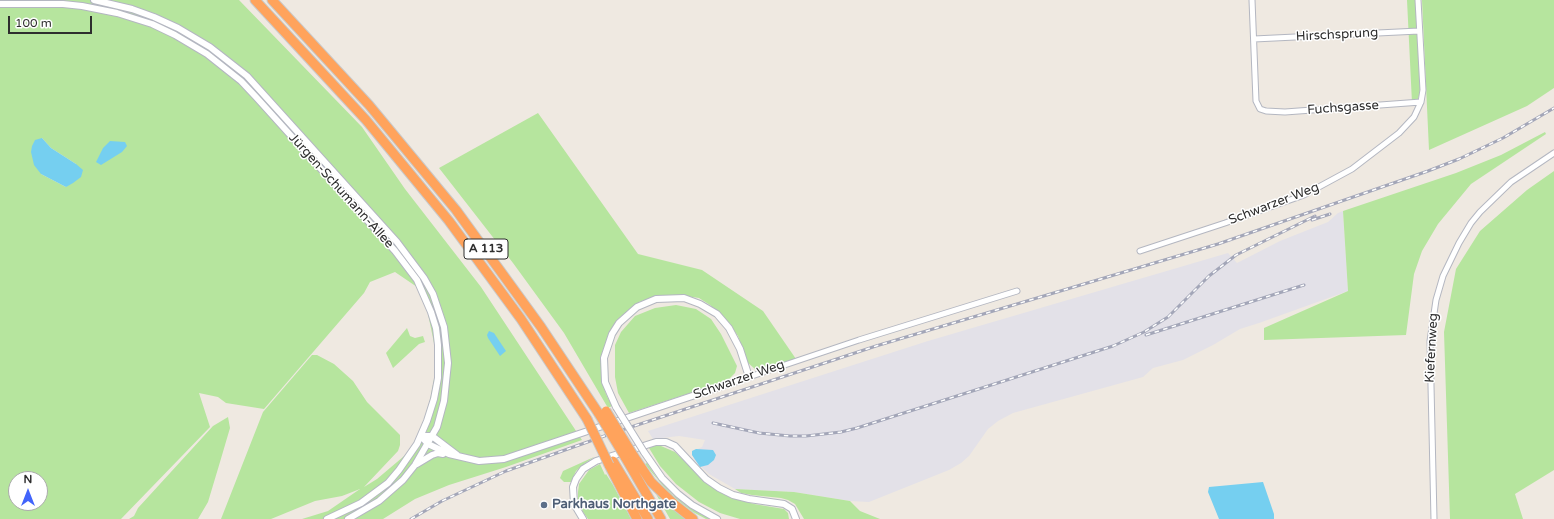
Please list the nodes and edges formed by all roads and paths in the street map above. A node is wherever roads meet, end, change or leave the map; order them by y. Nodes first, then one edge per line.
1 (94, 0) edge
2 (255, 0) edge
3 (272, 0) edge
4 (1252, 0) edge
5 (1418, 0) edge
6 (0, 4) edge
7 (1419, 31) junction
8 (1254, 39) junction
9 (1421, 102) junction
10 (1554, 152) edge
11 (1140, 251) dead end
12 (1017, 291) dead end
13 (749, 377) junction
14 (421, 436) junction
15 (432, 436) junction
16 (428, 444) junction
17 (449, 454) junction
18 (629, 456) junction
19 (460, 457) junction
20 (611, 463) junction
21 (415, 465) junction
22 (327, 519) edge
23 (348, 519) edge
24 (583, 519) edge
25 (637, 519) edge
26 (648, 519) edge
27 (661, 519) edge
28 (693, 519) edge
29 (717, 519) edge
30 (796, 519) edge
31 (1434, 519) edge

1 - 15 street, Jürgen-Schumann-Allee
2 - 20 highway, A 113, bridge
3 - 18 highway, A 113, bridge
4 - 8 street
5 - 7 street, Schwarzer Weg
6 - 14 street, Jürgen-Schumann-Allee
7 - 8 street, Hirschsprung
7 - 9 street, Schwarzer Weg
8 - 9 street, Fuchsgasse
9 - 11 street, Schwarzer Weg
10 - 31 street, Kiefernweg
12 - 13 street, Schwarzer Weg
13 - 19 street, Schwarzer Weg
13 - 29 street, bridge
14 - 15 street
14 - 16 street, Schwarzer Weg
14 - 22 street, Jürgen-Schumann-Allee
15 - 16 street, Jürgen-Schumann-Allee
15 - 19 street, Schwarzer Weg
16 - 17 street, Schwarzer Weg
16 - 21 street, Jürgen-Schumann-Allee
17 - 19 street, Schwarzer Weg
17 - 21 street
18 - 27 highway, A 113
18 - 28 highway
20 - 25 highway
20 - 26 highway
21 - 23 street, Jürgen-Schumann-Allee
24 - 30 street

